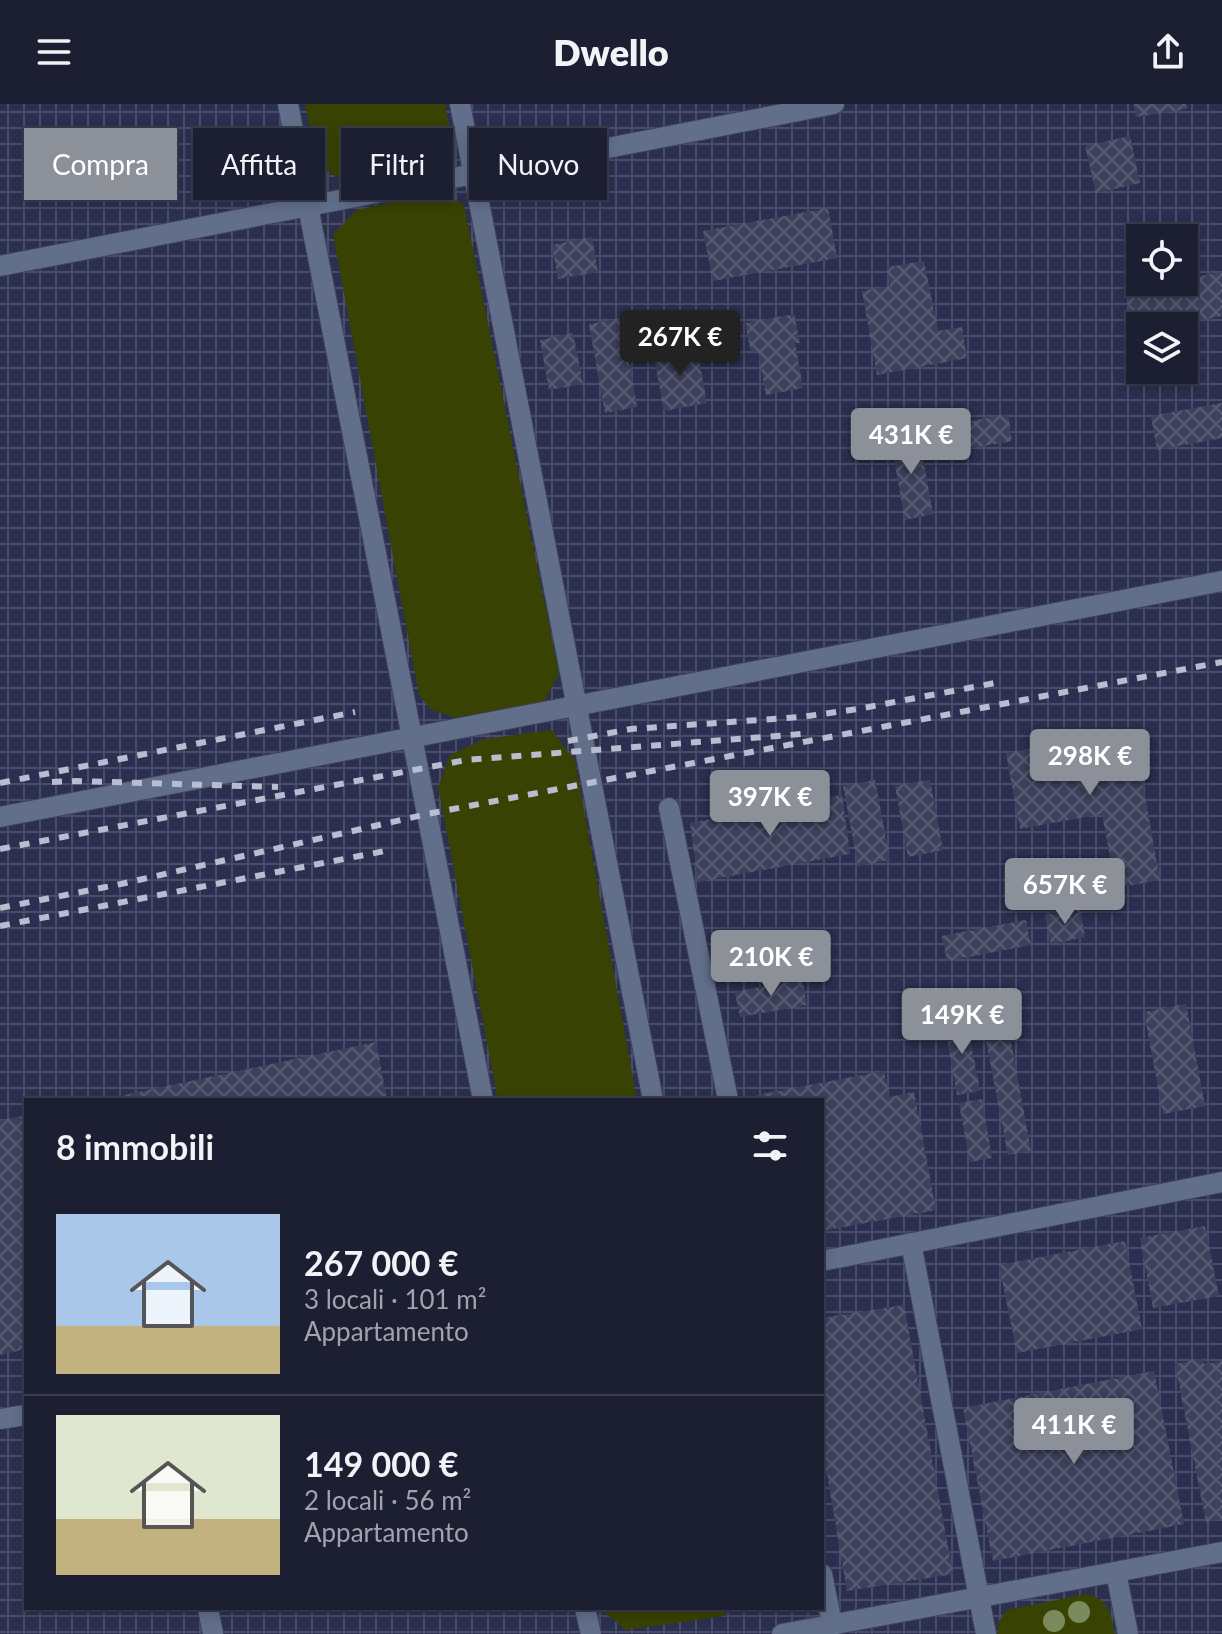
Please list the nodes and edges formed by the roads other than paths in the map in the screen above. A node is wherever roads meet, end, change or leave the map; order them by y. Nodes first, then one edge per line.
1 (288, 104) edge
2 (460, 104) edge
3 (834, 104) edge
4 (607, 147) edge
5 (469, 152) edge
6 (469, 174) edge
7 (478, 200) edge
8 (308, 206) junction
9 (0, 266) edge
10 (1222, 581) edge
11 (577, 705) junction
12 (411, 737) junction
13 (669, 808) dead end
14 (0, 817) edge
15 (483, 1098) edge
16 (653, 1098) edge
17 (728, 1098) edge
18 (1222, 1182) edge
19 (911, 1243) junction
20 (824, 1261) edge
21 (24, 1415) edge
22 (0, 1419) edge
23 (1222, 1552) edge
24 (1116, 1572) junction
25 (824, 1584) edge
26 (979, 1597) junction
27 (208, 1610) edge
28 (585, 1610) edge
29 (832, 1624) junction
30 (213, 1634) edge
31 (591, 1634) edge
32 (782, 1634) edge
33 (986, 1634) edge
34 (1128, 1634) edge

1 - 8 lane
2 - 5 lane
3 - 4 lane
6 - 8 lane
7 - 11 lane
8 - 9 lane
8 - 12 lane
10 - 11 lane
11 - 12 lane
11 - 16 lane
12 - 14 lane
12 - 15 lane
13 - 17 lane
18 - 19 lane
19 - 20 lane
19 - 26 lane
21 - 22 lane
23 - 24 lane
24 - 26 lane
24 - 34 lane
25 - 29 lane
26 - 29 lane
26 - 33 lane
27 - 30 lane
28 - 31 lane
29 - 32 lane

